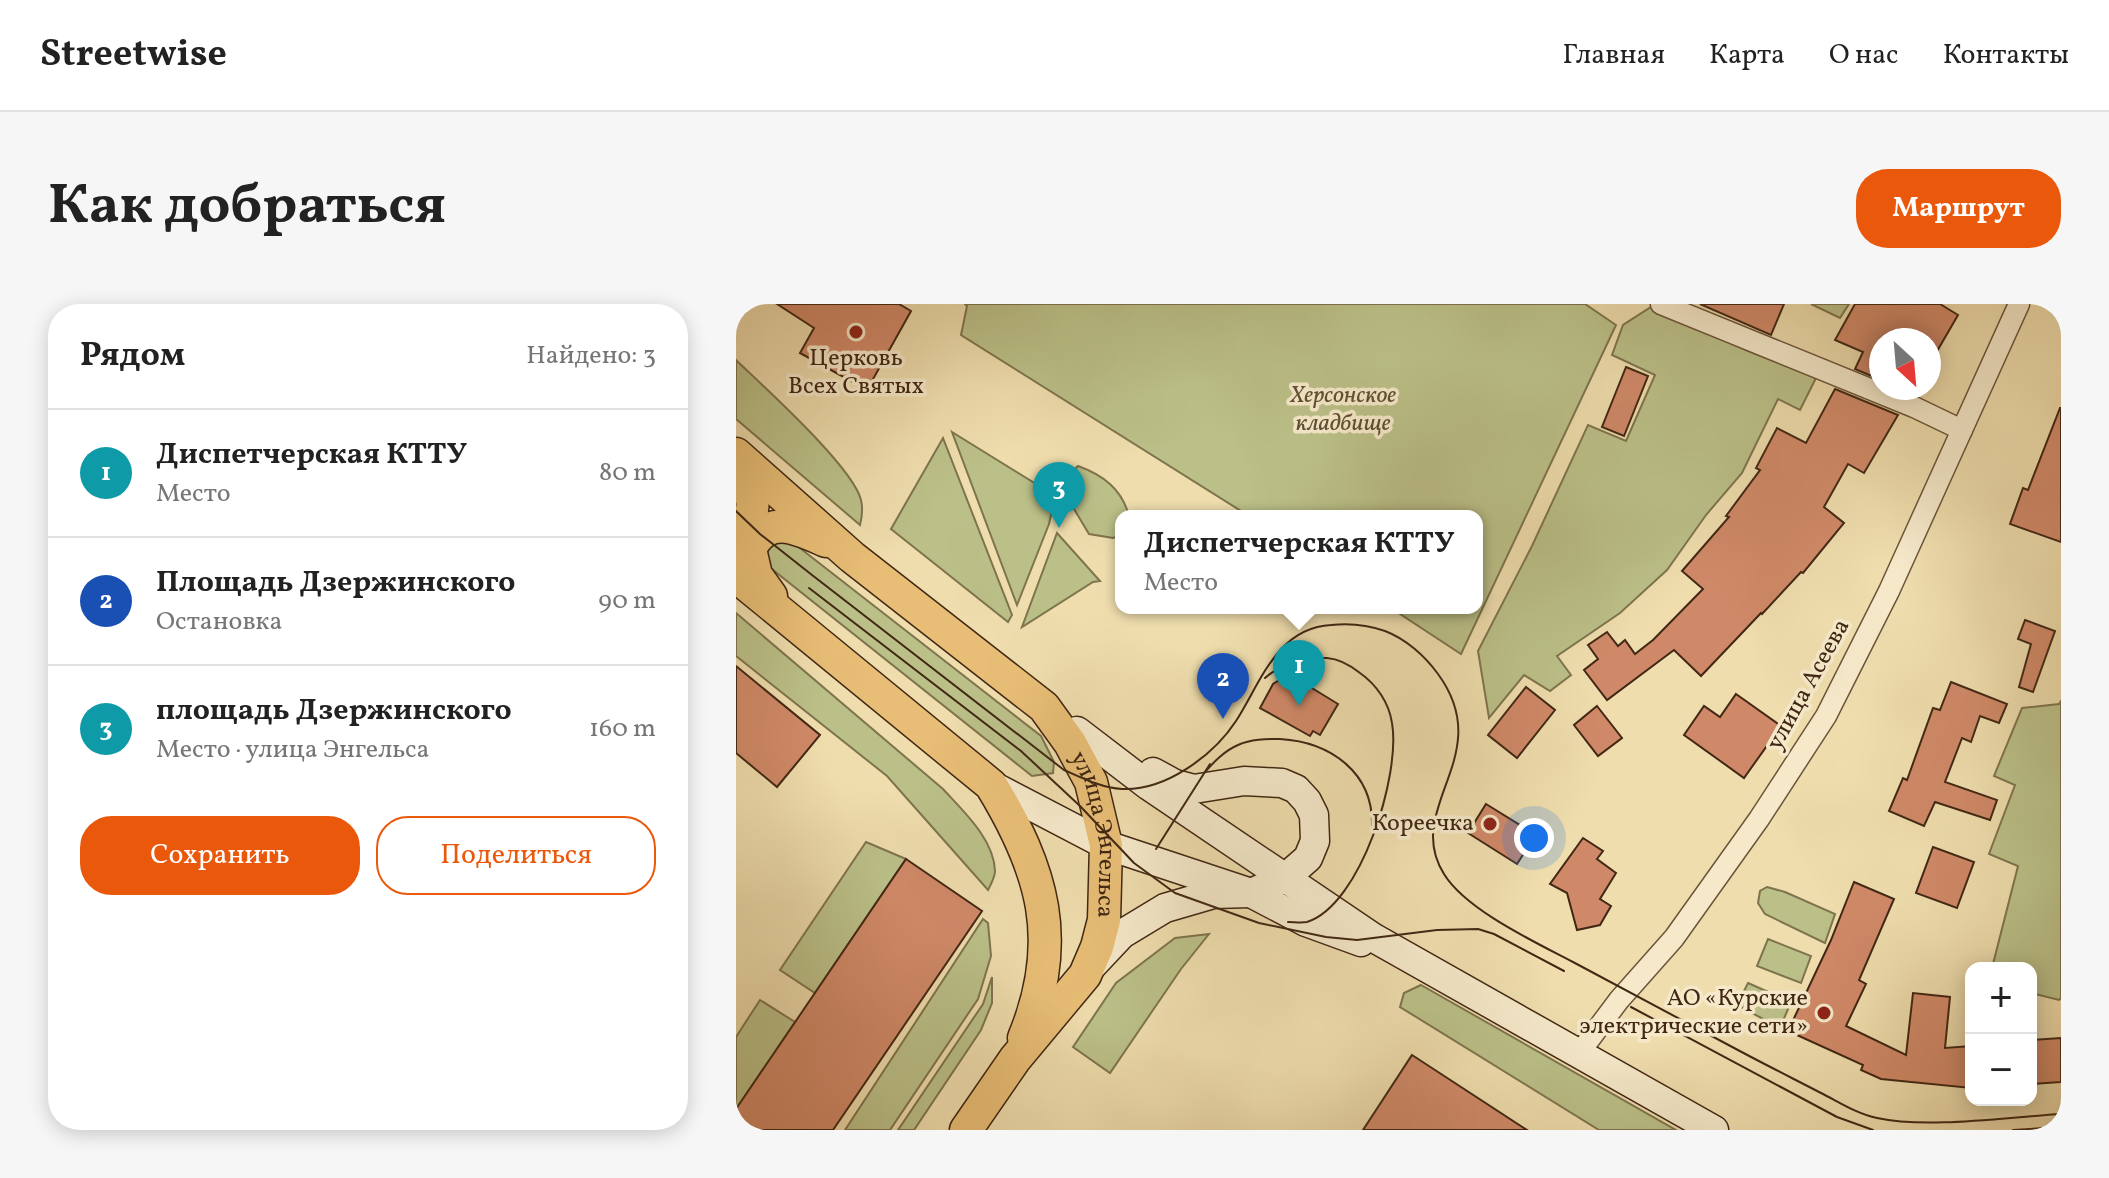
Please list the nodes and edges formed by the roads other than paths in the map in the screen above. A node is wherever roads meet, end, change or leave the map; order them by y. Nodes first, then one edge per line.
1 (1661, 304) edge
2 (2019, 304) edge
3 (1962, 430) junction
4 (736, 454) edge
5 (736, 467) edge
6 (736, 531) edge
7 (852, 557) junction
8 (736, 576) edge
9 (790, 622) junction
10 (1044, 707) junction
11 (1077, 731) junction
12 (991, 785) junction
13 (1106, 845) junction
14 (1285, 878) junction
15 (1251, 893) junction
16 (1412, 961) junction
17 (1085, 975) junction
18 (1580, 1052) junction
19 (1015, 1059) junction
20 (966, 1130) edge
21 (1714, 1130) edge

1 - 3 street
2 - 3 street, улица Асеева
3 - 18 street, улица Асеева
4 - 7 main road, улица Энгельса
5 - 6 main road
7 - 9 main road
7 - 10 main road, улица Энгельса
8 - 9 main road
9 - 12 main road
10 - 11 street
10 - 13 main road, улица Энгельса
11 - 14 street
11 - 14 street
12 - 13 street
12 - 19 main road
13 - 15 street
13 - 17 main road, улица Энгельса
14 - 15 street
14 - 16 street
15 - 16 street
15 - 17 street
16 - 18 street
17 - 19 main road, улица Энгельса
18 - 21 street
19 - 20 main road

